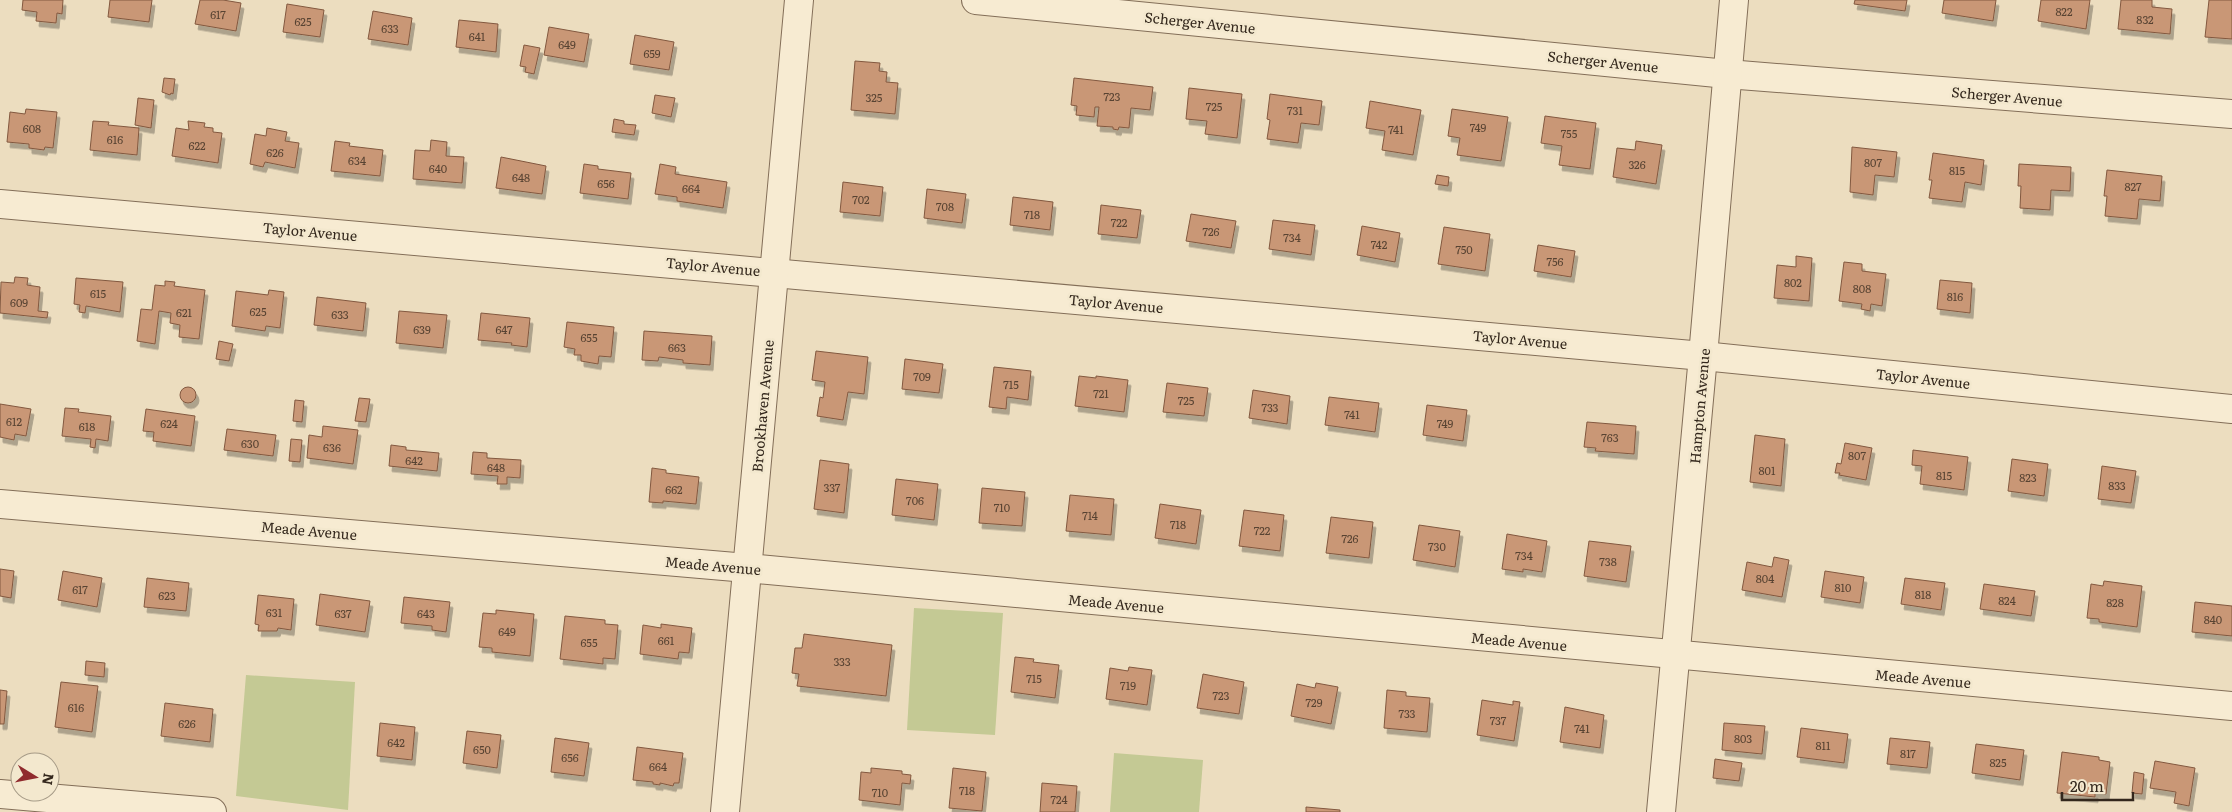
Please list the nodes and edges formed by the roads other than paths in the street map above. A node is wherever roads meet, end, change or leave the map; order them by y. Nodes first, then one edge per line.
1 (799, 0) edge
2 (976, 0) edge
3 (1734, 0) edge
4 (1727, 74) junction
5 (2232, 114) edge
6 (0, 204) edge
7 (774, 272) junction
8 (1703, 356) junction
9 (2232, 409) edge
10 (0, 504) edge
11 (747, 568) junction
12 (1675, 656) junction
13 (2232, 706) edge
14 (0, 794) edge
15 (212, 812) edge
16 (725, 812) edge
17 (1660, 812) edge

1 - 7 street, Brookhaven Avenue
2 - 4 street, Scherger Avenue
3 - 4 street, Hampton Avenue
4 - 5 street, Scherger Avenue
4 - 8 street, Hampton Avenue
6 - 7 street, Taylor Avenue
7 - 8 street, Taylor Avenue
7 - 11 street, Brookhaven Avenue
8 - 9 street, Taylor Avenue
8 - 12 street, Hampton Avenue
10 - 11 street, Meade Avenue
11 - 12 street, Meade Avenue
11 - 16 street, Brookhaven Avenue
12 - 13 street, Meade Avenue
12 - 17 street, Hampton Avenue
14 - 15 street

